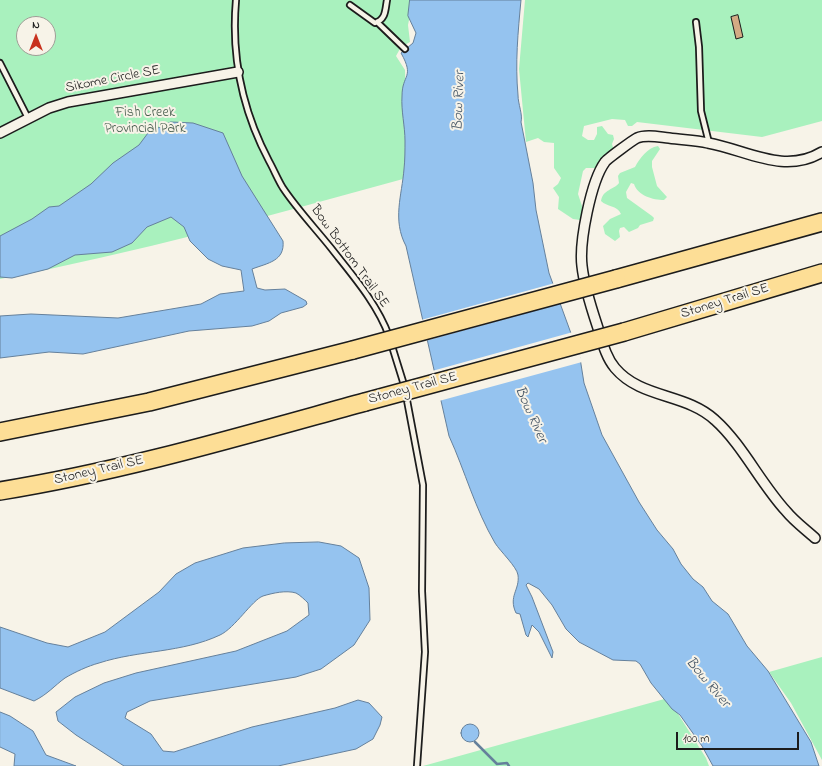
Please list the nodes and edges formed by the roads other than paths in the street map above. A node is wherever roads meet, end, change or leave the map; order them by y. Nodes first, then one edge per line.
1 (236, 0) edge
2 (387, 0) edge
3 (350, 5) dead end
4 (377, 22) junction
5 (696, 22) dead end
6 (405, 49) dead end
7 (0, 63) edge
8 (2, 70) edge
9 (238, 72) junction
10 (28, 118) junction
11 (0, 134) edge
12 (709, 143) junction
13 (822, 152) edge
14 (822, 222) edge
15 (822, 273) edge
16 (0, 430) edge
17 (48, 484) junction
18 (0, 491) edge
19 (0, 495) edge
20 (815, 538) dead end
21 (417, 766) edge

1 - 9 lane, Bow Bottom Trail SE
2 - 4 lane
3 - 4 lane
4 - 6 lane
5 - 12 lane
7 - 8 lane
8 - 10 lane
9 - 10 street, Sikome Circle SE
9 - 21 lane, Bow Bottom Trail SE
10 - 11 street, Sikome Circle SE
12 - 13 street
12 - 20 street
14 - 16 highway, bridge
15 - 17 highway, Stoney Trail SE, bridge
17 - 18 highway, Stoney Trail SE
17 - 19 highway

